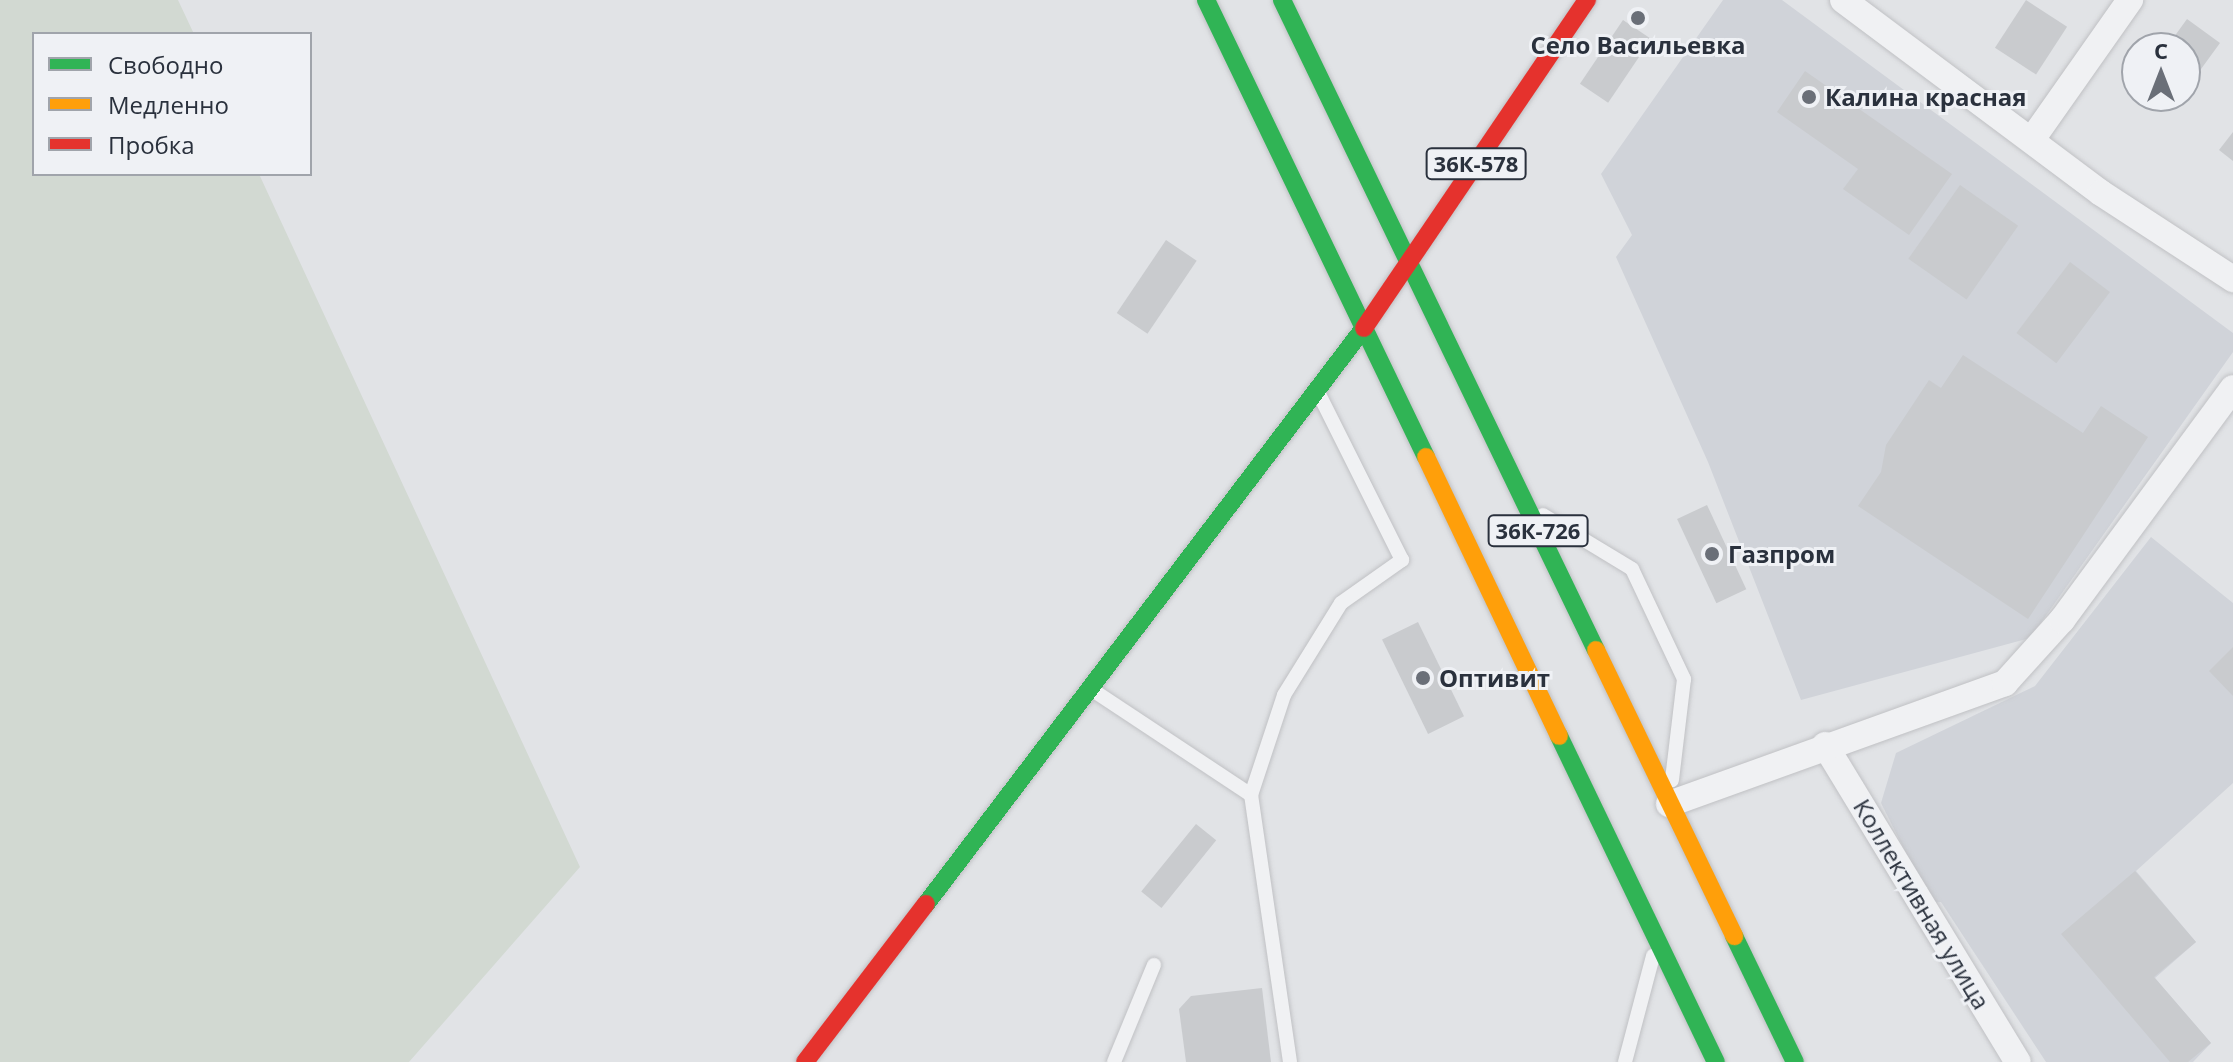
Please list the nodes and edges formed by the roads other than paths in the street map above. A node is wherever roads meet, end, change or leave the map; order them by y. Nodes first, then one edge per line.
1 (1206, 0) edge
2 (1282, 0) edge
3 (1587, 0) edge
4 (1843, 0) edge
5 (2130, 0) edge
6 (2033, 138) junction
7 (1407, 266) junction
8 (2233, 279) edge
9 (1364, 328) junction
10 (2233, 388) edge
11 (1317, 390) junction
12 (1525, 504) junction
13 (1090, 688) junction
14 (1825, 745) junction
15 (1251, 795) junction
16 (1669, 804) junction
17 (1657, 940) junction
18 (1154, 965) dead end
19 (805, 1062) edge
20 (1114, 1062) edge
21 (1290, 1062) edge
22 (1625, 1062) edge
23 (1716, 1062) edge
24 (1795, 1062) edge
25 (2018, 1062) edge

1 - 9 main road, 36К-726
2 - 7 main road, 36К-726
3 - 7 main road, 36К-578
4 - 6 street
5 - 6 street
6 - 8 street
7 - 9 main road, 36К-578
7 - 12 main road, 36К-726
9 - 11 main road
9 - 17 main road, 36К-726
10 - 14 street
11 - 13 main road
11 - 15 lane
12 - 16 main road, 36К-726
12 - 16 lane
13 - 15 lane
13 - 19 main road
14 - 16 street
14 - 25 street, Коллективная улица
15 - 21 lane
16 - 24 main road, 36К-726
17 - 22 lane
17 - 23 main road, 36К-726
18 - 20 lane

